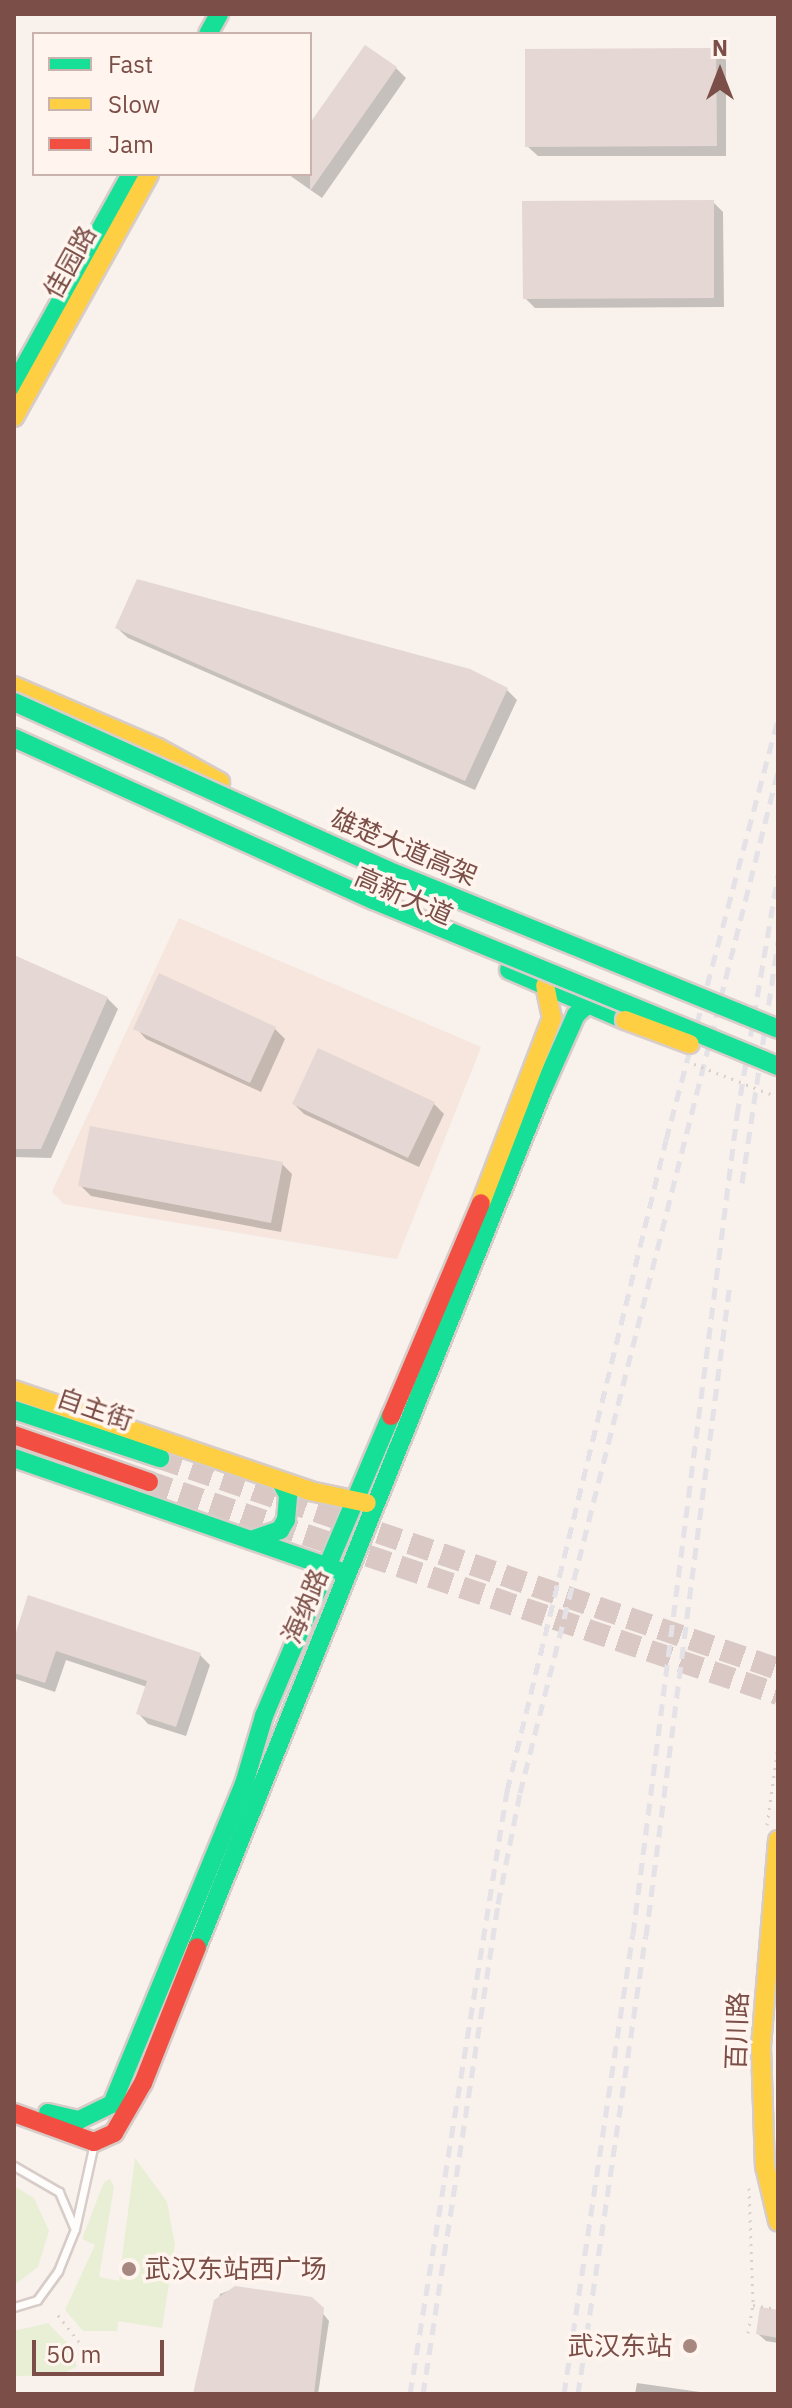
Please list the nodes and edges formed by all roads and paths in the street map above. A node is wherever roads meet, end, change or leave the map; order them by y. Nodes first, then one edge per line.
1 (219, 14) edge
2 (234, 14) edge
3 (209, 32) edge
4 (225, 32) edge
5 (130, 176) edge
6 (148, 176) edge
7 (14, 385) edge
8 (14, 417) edge
9 (14, 673) edge
10 (14, 686) edge
11 (41, 696) junction
12 (14, 702) edge
13 (14, 738) edge
14 (14, 750) edge
15 (240, 794) junction
16 (222, 843) junction
17 (545, 986) junction
18 (588, 1004) junction
19 (778, 1019) edge
20 (778, 1029) edge
21 (692, 1063) dead end
22 (778, 1066) edge
23 (778, 1077) edge
24 (778, 1097) edge
25 (14, 1390) edge
26 (14, 1410) edge
27 (14, 1435) edge
28 (14, 1458) edge
29 (160, 1458) tunnel mouth
30 (149, 1482) tunnel mouth
31 (281, 1482) junction
32 (355, 1499) junction
33 (376, 1507) junction
34 (254, 1539) junction
35 (326, 1567) junction
36 (347, 1573) junction
37 (778, 1840) edge
38 (14, 2099) edge
39 (14, 2113) edge
40 (79, 2120) junction
41 (94, 2142) junction
42 (14, 2166) edge
43 (778, 2221) edge
44 (75, 2229) junction
45 (753, 2305) dead end
46 (14, 2307) edge
47 (58, 2315) dead end
48 (748, 2333) dead end
49 (79, 2342) dead end

1 - 3 main road
2 - 4 main road
5 - 7 main road, 佳园路
6 - 8 main road, 佳园路
9 - 11 main road
10 - 11 main road, 高新大道
11 - 15 main road, 高新大道
12 - 20 main road, 雄楚大道高架, bridge
13 - 22 main road, bridge
14 - 16 main road, 高新大道
15 - 16 main road
15 - 19 main road, 高新大道
16 - 17 main road, 高新大道
17 - 18 main road, 高新大道
17 - 32 main road, 海纳路
18 - 23 main road, 高新大道, bridge
18 - 33 main road, 海纳路
21 - 24 path, bridge
25 - 31 main road
26 - 29 main road, 自主街
27 - 30 main road, 自主街
28 - 34 main road
31 - 32 main road
31 - 34 main road
32 - 33 main road
32 - 35 main road, 海纳路
33 - 36 main road, 海纳路
34 - 35 main road
35 - 36 main road
35 - 40 main road, 海纳路
36 - 41 main road, 海纳路
37 - 43 main road, 百川路
38 - 40 main road
39 - 41 main road
40 - 41 lane
41 - 44 lane
42 - 44 lane
44 - 46 lane
45 - 48 path
47 - 49 path

